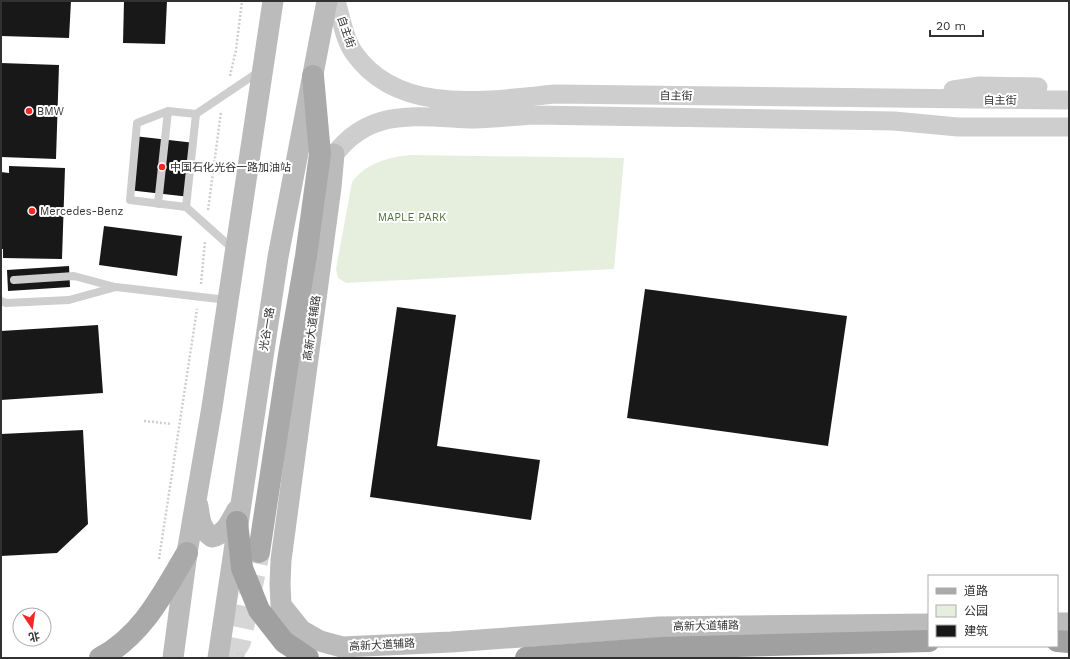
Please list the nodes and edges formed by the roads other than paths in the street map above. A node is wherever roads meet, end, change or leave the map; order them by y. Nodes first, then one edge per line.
1 (272, 1) edge
2 (327, 1) edge
3 (336, 1) edge
4 (262, 70) junction
5 (313, 76) junction
6 (1069, 87) edge
7 (893, 99) junction
8 (1069, 100) edge
9 (168, 112) junction
10 (196, 114) junction
11 (1069, 127) edge
12 (1031, 128) junction
13 (1069, 138) edge
14 (334, 154) junction
15 (316, 184) junction
16 (158, 204) junction
17 (186, 207) junction
18 (236, 251) junction
19 (14, 280) dead end
20 (116, 288) junction
21 (228, 300) junction
22 (1, 301) edge
23 (197, 497) junction
24 (239, 513) junction
25 (260, 552) tunnel mouth
26 (187, 553) junction
27 (1058, 623) edge
28 (1069, 623) edge
29 (928, 624) edge
30 (928, 641) edge
31 (1058, 641) edge
32 (1069, 642) edge
33 (100, 658) edge
34 (173, 658) edge
35 (218, 658) edge
36 (308, 658) edge
37 (526, 658) edge

1 - 4 main road
2 - 5 main road, 光谷一路
3 - 7 street, 自主街
4 - 10 lane
4 - 18 main road
5 - 15 main road
5 - 24 main road, 光谷一路
6 - 7 street
7 - 8 street, 自主街
9 - 10 lane
9 - 16 lane
9 - 16 lane
10 - 17 lane
11 - 12 street, 自主街
12 - 13 street
12 - 14 street, 自主街
14 - 15 street, 自主街
14 - 29 main road, 高新大道辅路
15 - 25 main road
16 - 17 lane
17 - 18 lane
18 - 21 main road
19 - 20 lane
20 - 21 lane
20 - 22 lane
21 - 23 main road
23 - 24 main road
23 - 26 main road
24 - 35 main road, 光谷一路
24 - 36 highway
26 - 33 main road
26 - 34 main road
27 - 28 main road
30 - 37 highway
31 - 32 highway

